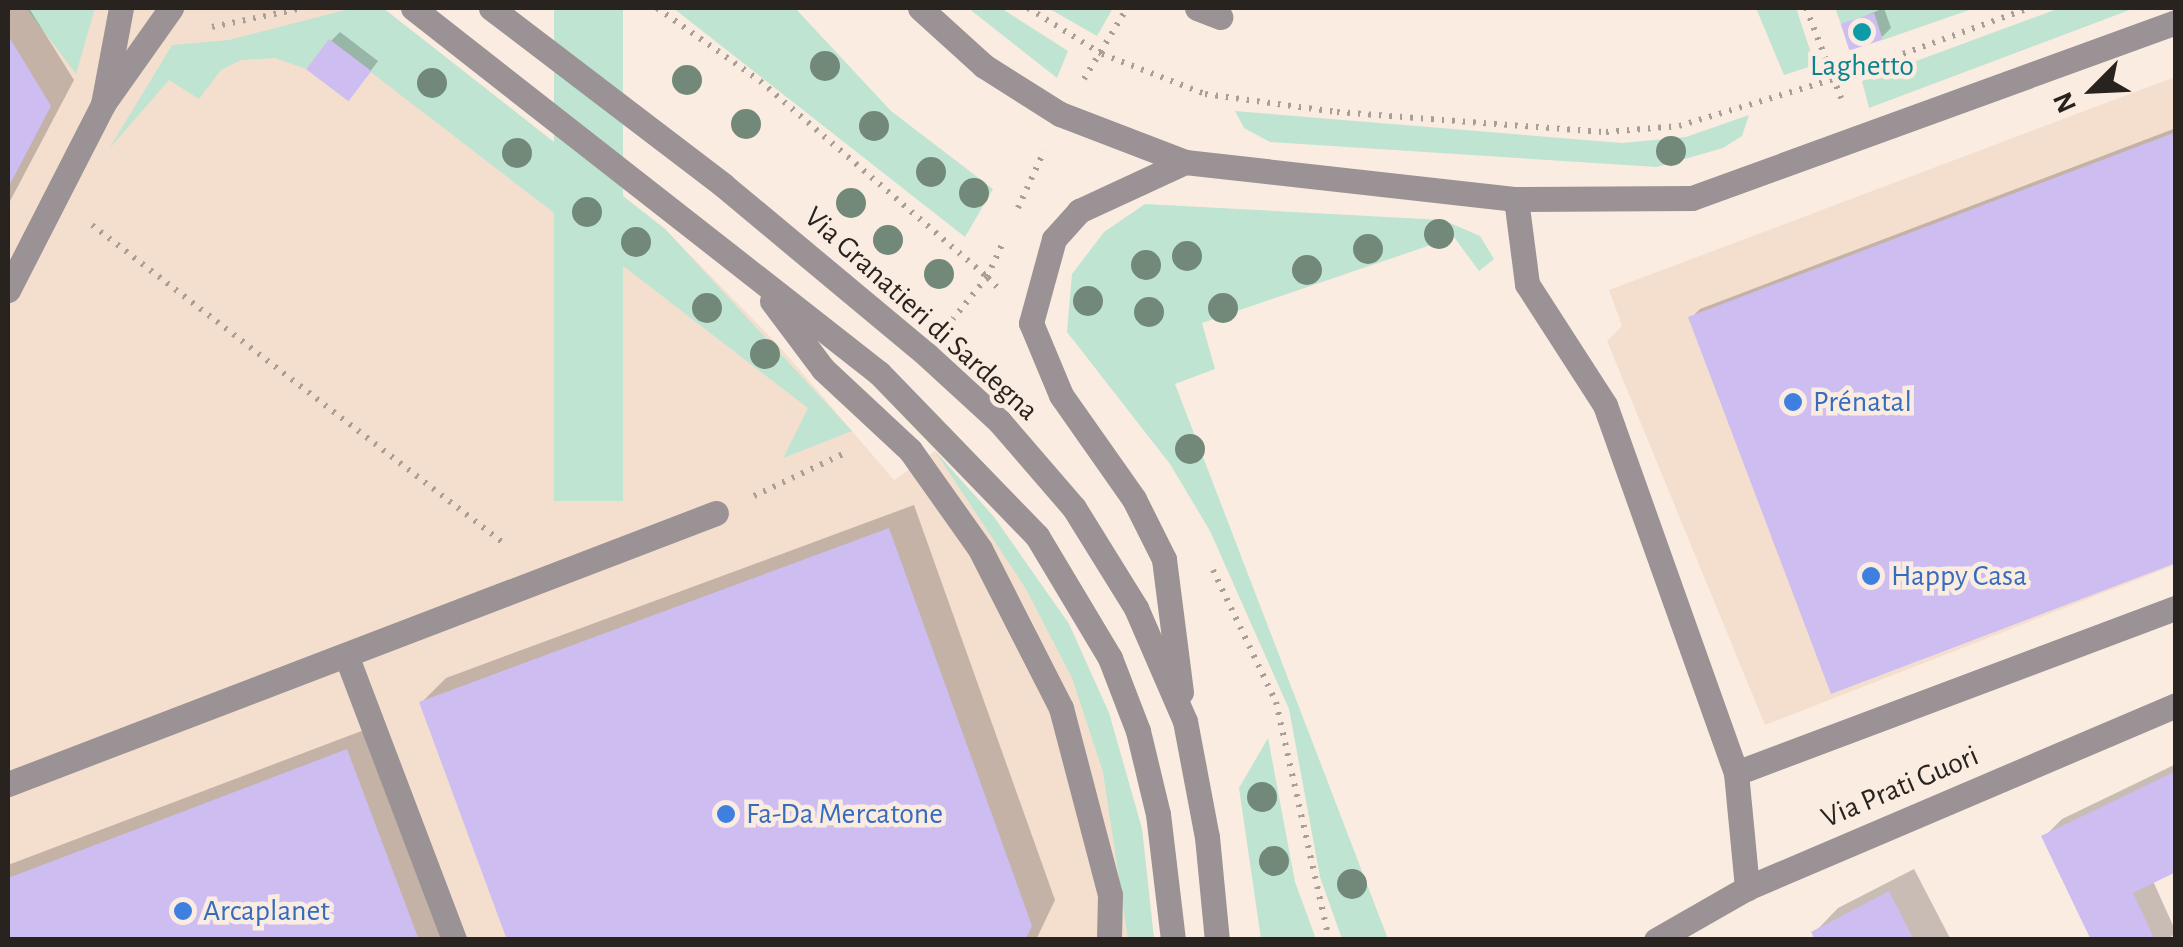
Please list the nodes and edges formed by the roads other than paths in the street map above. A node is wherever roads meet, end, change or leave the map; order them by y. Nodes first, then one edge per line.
1 (121, 8) edge
2 (170, 8) edge
3 (413, 8) edge
4 (491, 8) edge
5 (920, 8) edge
6 (2176, 22) edge
7 (103, 104) junction
8 (1185, 162) junction
9 (1516, 198) junction
10 (752, 273) junction
11 (8, 290) edge
12 (716, 513) dead end
13 (2176, 608) edge
14 (346, 655) junction
15 (2176, 705) edge
16 (1185, 722) junction
17 (1736, 773) junction
18 (8, 784) edge
19 (1747, 888) junction
20 (454, 940) edge
21 (1108, 940) edge
22 (1174, 940) edge
23 (1217, 940) edge
24 (1656, 940) edge

1 - 7 street
2 - 7 street
3 - 10 street
4 - 16 street, Via Granatieri di Sardegna
5 - 8 street
6 - 9 street
7 - 11 street
8 - 9 street
8 - 16 street
9 - 17 street
10 - 21 street
10 - 22 street
12 - 14 street
13 - 17 street
14 - 18 street
14 - 20 street
15 - 19 street, Via Prati Guori
16 - 23 street, Via Granatieri di Sardegna
17 - 19 street
19 - 24 street, Via Prati Guori

